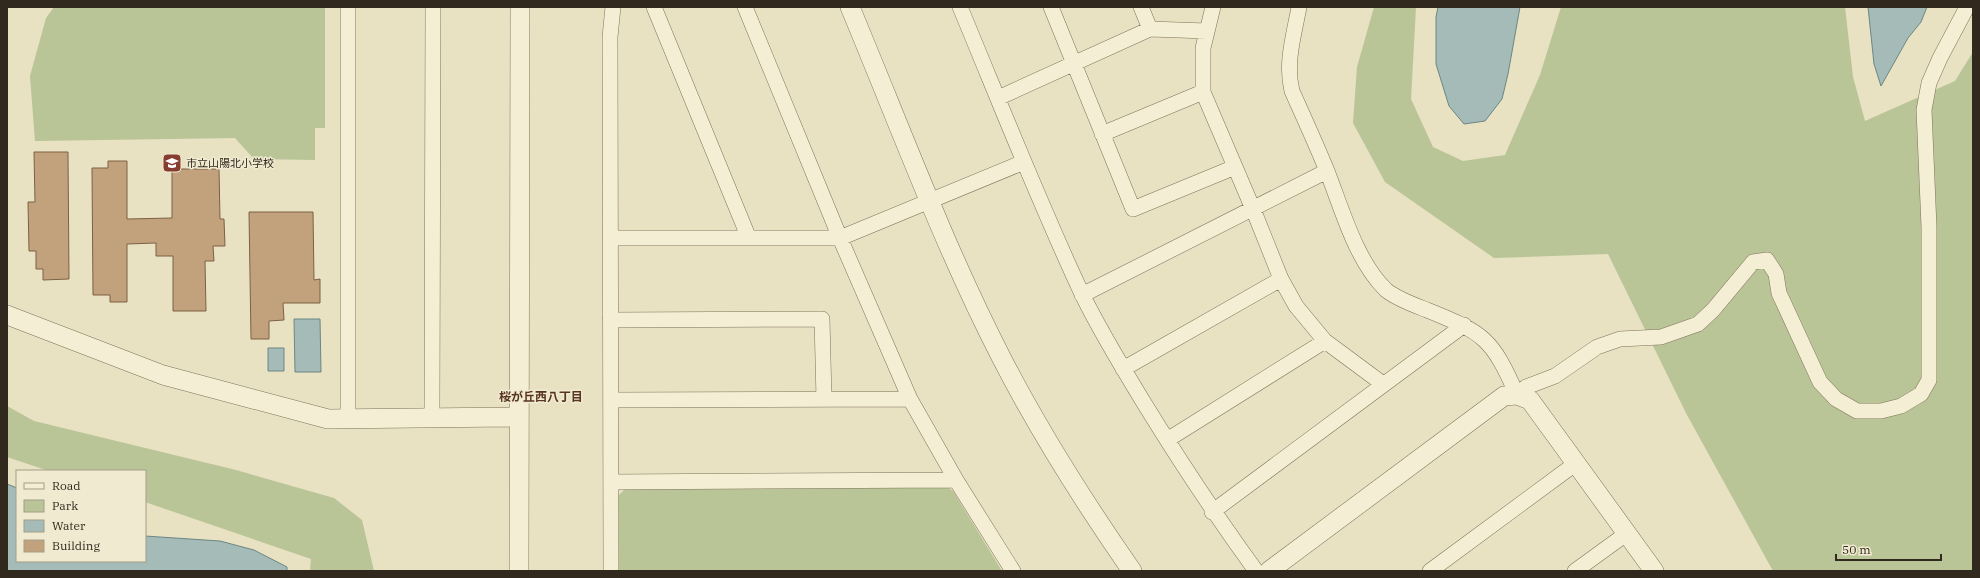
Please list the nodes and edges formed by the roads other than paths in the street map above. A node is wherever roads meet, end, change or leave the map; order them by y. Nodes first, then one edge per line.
1 (348, 7) edge
2 (433, 7) edge
3 (520, 7) edge
4 (613, 7) edge
5 (654, 7) edge
6 (745, 7) edge
7 (850, 7) edge
8 (960, 7) edge
9 (1051, 7) edge
10 (1141, 7) edge
11 (1213, 7) edge
12 (1299, 7) edge
13 (1967, 7) edge
14 (1150, 29) junction
15 (1207, 32) junction
16 (1074, 63) junction
17 (1203, 92) junction
18 (998, 98) junction
19 (1102, 134) junction
20 (1024, 162) junction
21 (1235, 167) junction
22 (1327, 171) junction
23 (930, 201) junction
24 (1253, 209) junction
25 (748, 236) junction
26 (610, 238) junction
27 (840, 238) junction
28 (1281, 279) junction
29 (1082, 295) junction
30 (7, 315) edge
31 (610, 320) junction
32 (1464, 325) junction
33 (1325, 341) junction
34 (1123, 369) junction
35 (1384, 384) junction
36 (1517, 395) junction
37 (824, 398) junction
38 (910, 399) junction
39 (612, 400) junction
40 (432, 417) junction
41 (519, 417) junction
42 (348, 418) junction
43 (1167, 440) junction
44 (1575, 464) junction
45 (956, 480) junction
46 (611, 482) junction
47 (1212, 512) junction
48 (1626, 534) junction
49 (519, 571) edge
50 (611, 571) edge
51 (1013, 571) edge
52 (1132, 571) edge
53 (1256, 571) edge
54 (1269, 571) edge
55 (1430, 571) edge
56 (1575, 571) edge
57 (1654, 571) edge

1 - 42 street
2 - 40 street
3 - 41 street
4 - 26 street
5 - 25 street
6 - 27 street
7 - 23 street
8 - 18 street
9 - 16 street
10 - 14 street
11 - 15 street
12 - 22 street
13 - 36 street
14 - 15 street
14 - 16 street
15 - 17 street
16 - 18 street
16 - 19 street
17 - 19 street
17 - 21 street
18 - 20 street
19 - 21 street
20 - 23 street
20 - 29 street
21 - 24 street
22 - 24 street
22 - 32 street
23 - 27 street
23 - 52 street
24 - 28 street
24 - 29 street
25 - 26 street
25 - 27 street
26 - 31 street
27 - 38 street
28 - 33 street
28 - 34 street
29 - 34 street
30 - 42 street
31 - 37 street
31 - 39 street
32 - 35 street
32 - 36 street
33 - 35 street
33 - 43 street
34 - 43 street
35 - 47 street
36 - 44 street
36 - 54 street
37 - 38 street
37 - 39 street
38 - 45 street
39 - 46 street
40 - 41 street
40 - 42 street
41 - 49 street
43 - 47 street
44 - 48 street
44 - 55 street
45 - 46 street
45 - 51 street
46 - 50 street
47 - 53 street
48 - 56 street
48 - 57 street

